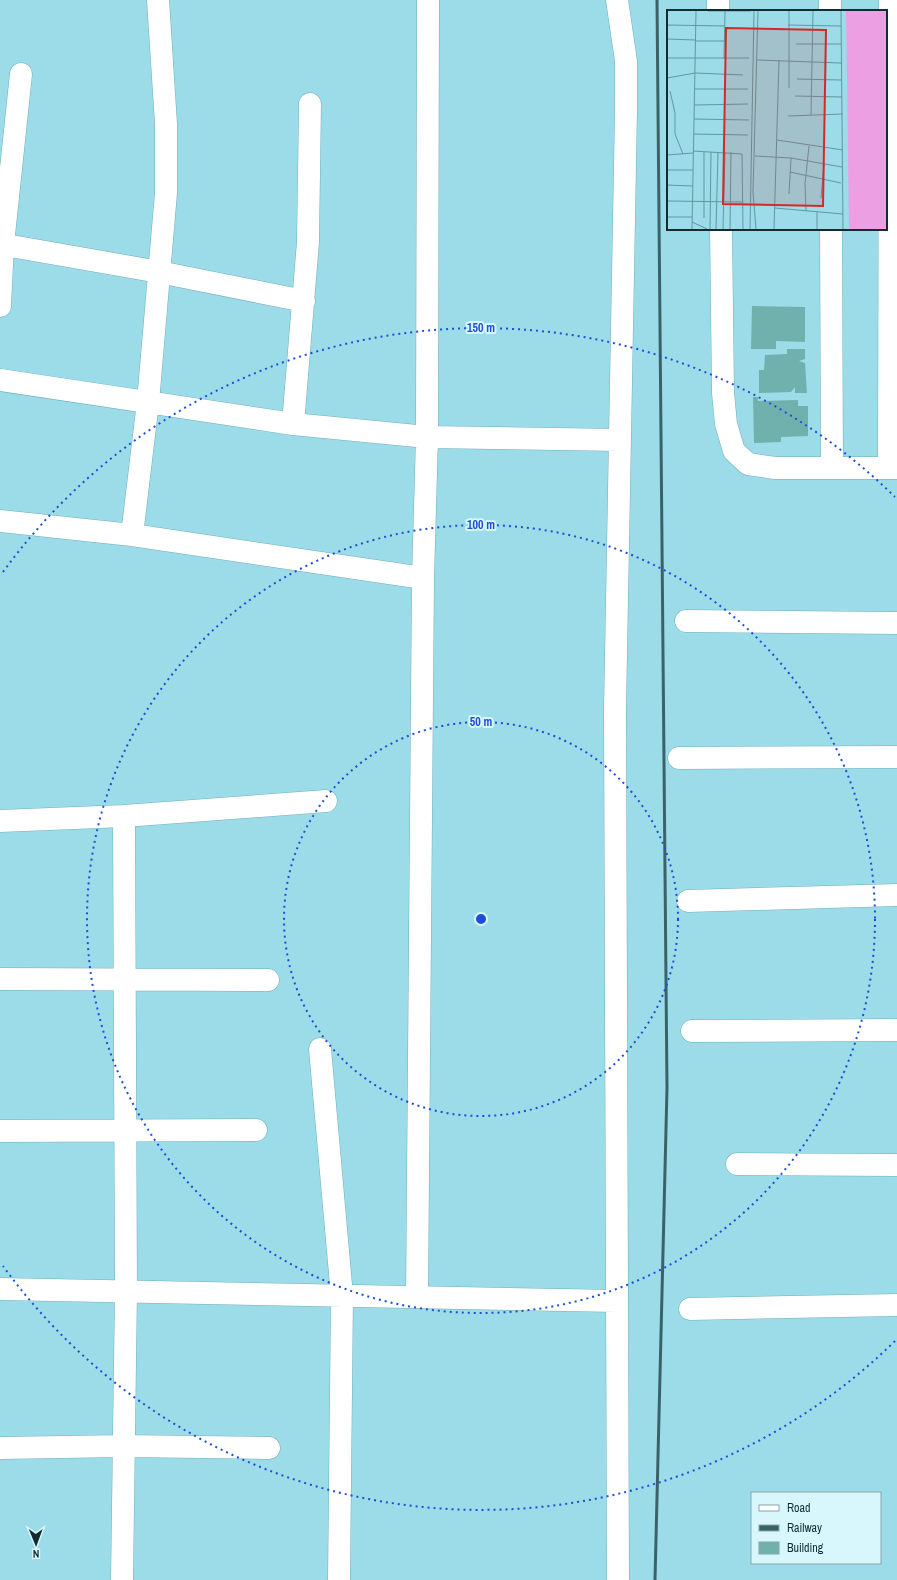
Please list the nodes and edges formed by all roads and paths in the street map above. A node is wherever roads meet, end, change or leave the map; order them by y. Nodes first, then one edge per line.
1 (158, 0) edge
2 (428, 0) edge
3 (617, 0) edge
4 (890, 0) edge
5 (891, 24) edge
6 (21, 74) dead end
7 (310, 104) dead end
8 (721, 230) edge
9 (831, 230) edge
10 (2, 244) edge
11 (159, 272) junction
12 (304, 302) junction
13 (0, 306) edge
14 (0, 380) edge
15 (148, 402) junction
16 (293, 424) junction
17 (427, 437) junction
18 (620, 440) junction
19 (832, 468) junction
20 (893, 468) edge
21 (0, 521) edge
22 (132, 535) junction
23 (423, 578) junction
24 (686, 621) dead end
25 (897, 623) edge
26 (897, 757) edge
27 (679, 758) dead end
28 (326, 801) dead end
29 (124, 816) junction
30 (0, 821) edge
31 (897, 895) edge
32 (688, 901) dead end
33 (0, 979) edge
34 (125, 979) junction
35 (268, 980) dead end
36 (897, 1030) edge
37 (692, 1031) dead end
38 (320, 1049) dead end
39 (126, 1130) junction
40 (256, 1130) dead end
41 (0, 1131) edge
42 (738, 1164) dead end
43 (897, 1165) edge
44 (0, 1289) edge
45 (126, 1291) junction
46 (342, 1296) junction
47 (417, 1297) junction
48 (617, 1301) junction
49 (897, 1305) edge
50 (690, 1309) dead end
51 (124, 1446) junction
52 (0, 1448) edge
53 (269, 1448) dead end
54 (122, 1580) edge
55 (339, 1580) edge
56 (618, 1580) edge

1 - 11 street
2 - 17 street
3 - 18 street
4 - 5 street
5 - 20 street
6 - 10 street
7 - 12 street
8 - 19 street
9 - 19 street
10 - 11 street
10 - 13 street
11 - 12 street
11 - 15 street
12 - 16 street
14 - 15 street
15 - 16 street
15 - 22 street
16 - 17 street
17 - 18 street
17 - 23 street
18 - 48 street
19 - 20 street
21 - 22 street
22 - 23 street
23 - 47 street
24 - 25 street
26 - 27 street
28 - 29 street
29 - 30 street
29 - 34 street
31 - 32 street
33 - 34 street
34 - 35 street
34 - 39 street
36 - 37 street
38 - 46 street
39 - 40 street
39 - 41 street
39 - 45 street
42 - 43 street
44 - 45 street
45 - 46 street
45 - 51 street
46 - 47 street
46 - 55 street
47 - 48 street
48 - 56 street
49 - 50 street
51 - 52 street
51 - 53 street
51 - 54 street

